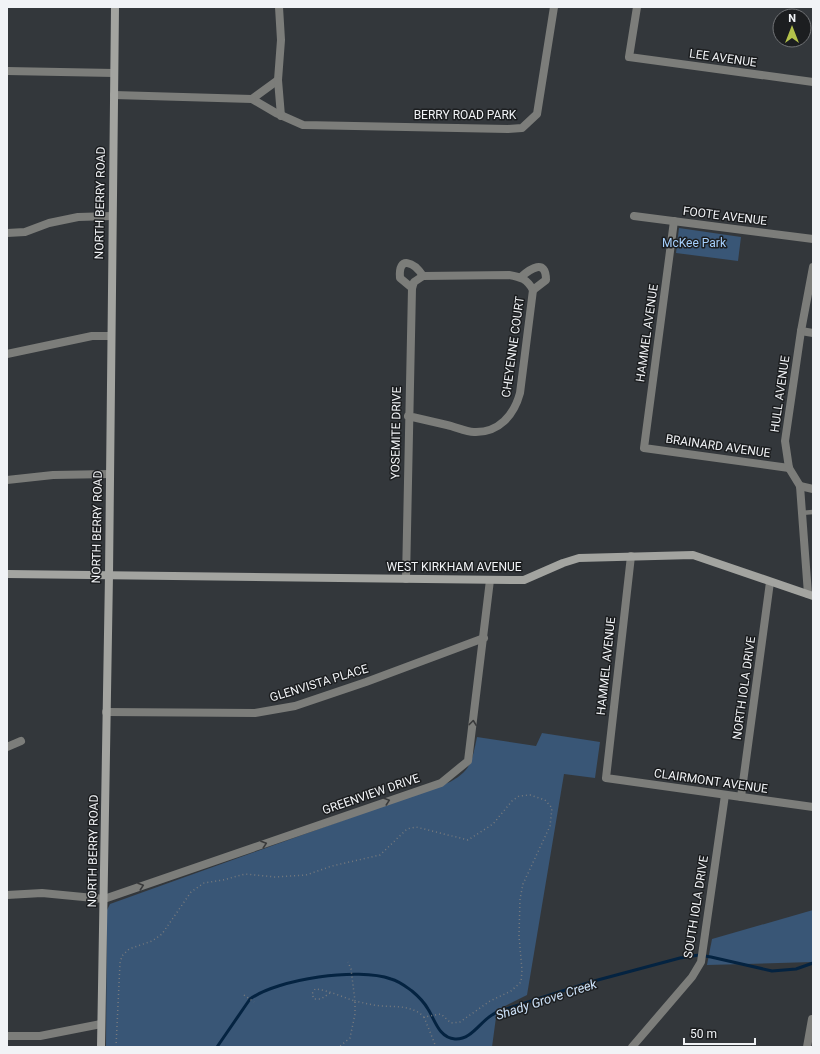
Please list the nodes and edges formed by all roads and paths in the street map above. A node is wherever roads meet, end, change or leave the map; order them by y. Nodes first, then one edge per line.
1 (114, 7) edge
2 (279, 7) edge
3 (554, 7) edge
4 (637, 7) edge
5 (7, 71) edge
6 (114, 73) junction
7 (278, 80) junction
8 (813, 82) edge
9 (114, 95) junction
10 (252, 99) junction
11 (281, 116) junction
12 (112, 216) junction
13 (634, 216) dead end
14 (674, 221) junction
15 (7, 232) edge
16 (813, 239) edge
17 (813, 267) edge
18 (423, 276) junction
19 (521, 277) junction
20 (413, 285) junction
21 (533, 290) junction
22 (801, 331) junction
23 (813, 332) edge
24 (111, 336) junction
25 (7, 354) edge
26 (408, 416) junction
27 (644, 448) joint
28 (789, 468) junction
29 (110, 474) junction
30 (7, 480) edge
31 (800, 486) junction
32 (813, 489) edge
33 (813, 512) edge
34 (801, 513) junction
35 (631, 556) junction
36 (7, 574) edge
37 (109, 576) junction
38 (406, 579) junction
39 (490, 580) junction
40 (770, 582) junction
41 (811, 595) edge
42 (484, 638) junction
43 (106, 712) junction
44 (20, 741) dead end
45 (7, 747) edge
46 (606, 778) joint
47 (725, 795) junction
48 (741, 797) junction
49 (813, 807) edge
50 (7, 895) edge
51 (104, 899) junction
52 (348, 962) dead end
53 (330, 993) junction
54 (244, 995) dead end
55 (355, 1001) junction
56 (254, 1002) dead end
57 (424, 1017) junction
58 (812, 1019) edge
59 (101, 1024) junction
60 (7, 1036) edge
61 (101, 1047) edge
62 (116, 1047) edge
63 (339, 1047) edge
64 (436, 1047) edge
65 (632, 1047) edge
66 (807, 1047) edge

1 - 6 main road, NORTH BERRY ROAD
2 - 7 street
3 - 11 street, BERRY ROAD PARK
4 - 8 street, LEE AVENUE
5 - 6 street
6 - 9 main road, NORTH BERRY ROAD
7 - 10 street
7 - 11 street
9 - 10 street, BERRY ROAD PARK
9 - 12 main road, NORTH BERRY ROAD
10 - 11 street, BERRY ROAD PARK
12 - 15 street
12 - 24 main road, NORTH BERRY ROAD
13 - 14 street, FOOTE AVENUE
14 - 16 street, FOOTE AVENUE
14 - 27 street, HAMMEL AVENUE
17 - 22 street, HULL AVENUE
18 - 19 street
18 - 20 street
18 - 20 street
19 - 21 street, CHEYENNE COURT
19 - 21 street, CHEYENNE COURT
20 - 26 street, YOSEMITE DRIVE
21 - 26 street, CHEYENNE COURT
22 - 23 street
22 - 28 street, HULL AVENUE
24 - 25 street
24 - 29 main road, NORTH BERRY ROAD
26 - 38 street, YOSEMITE DRIVE
27 - 28 street, BRAINARD AVENUE
28 - 31 street, HULL AVENUE
29 - 30 street
29 - 37 main road, NORTH BERRY ROAD
31 - 32 street
31 - 34 street, HULL AVENUE
33 - 34 lane
34 - 41 street, HULL AVENUE
35 - 39 main road, WEST KIRKHAM AVENUE
35 - 40 main road, WEST KIRKHAM AVENUE
35 - 46 street, HAMMEL AVENUE
36 - 37 main road, WEST KIRKHAM AVENUE
37 - 38 main road, WEST KIRKHAM AVENUE
37 - 43 main road, NORTH BERRY ROAD
38 - 39 main road, WEST KIRKHAM AVENUE
39 - 42 street, GREENVIEW DRIVE
40 - 41 main road, WEST KIRKHAM AVENUE
40 - 48 street, NORTH IOLA DRIVE
42 - 43 street, GLENVISTA PLACE
51 -> 42 street, GREENVIEW DRIVE
43 - 51 main road, NORTH BERRY ROAD
44 - 45 street
46 - 47 street, CLAIRMONT AVENUE
47 - 48 street, CLAIRMONT AVENUE
47 - 65 street, SOUTH IOLA DRIVE
48 - 49 street, CLAIRMONT AVENUE
50 - 51 street
51 - 59 main road, NORTH BERRY ROAD
52 - 55 path
53 - 53 path
53 - 55 path
54 - 56 path
55 - 57 path
55 - 63 path
57 - 62 path
57 - 64 path
58 - 66 street
59 - 60 street
59 - 61 main road, NORTH BERRY ROAD

